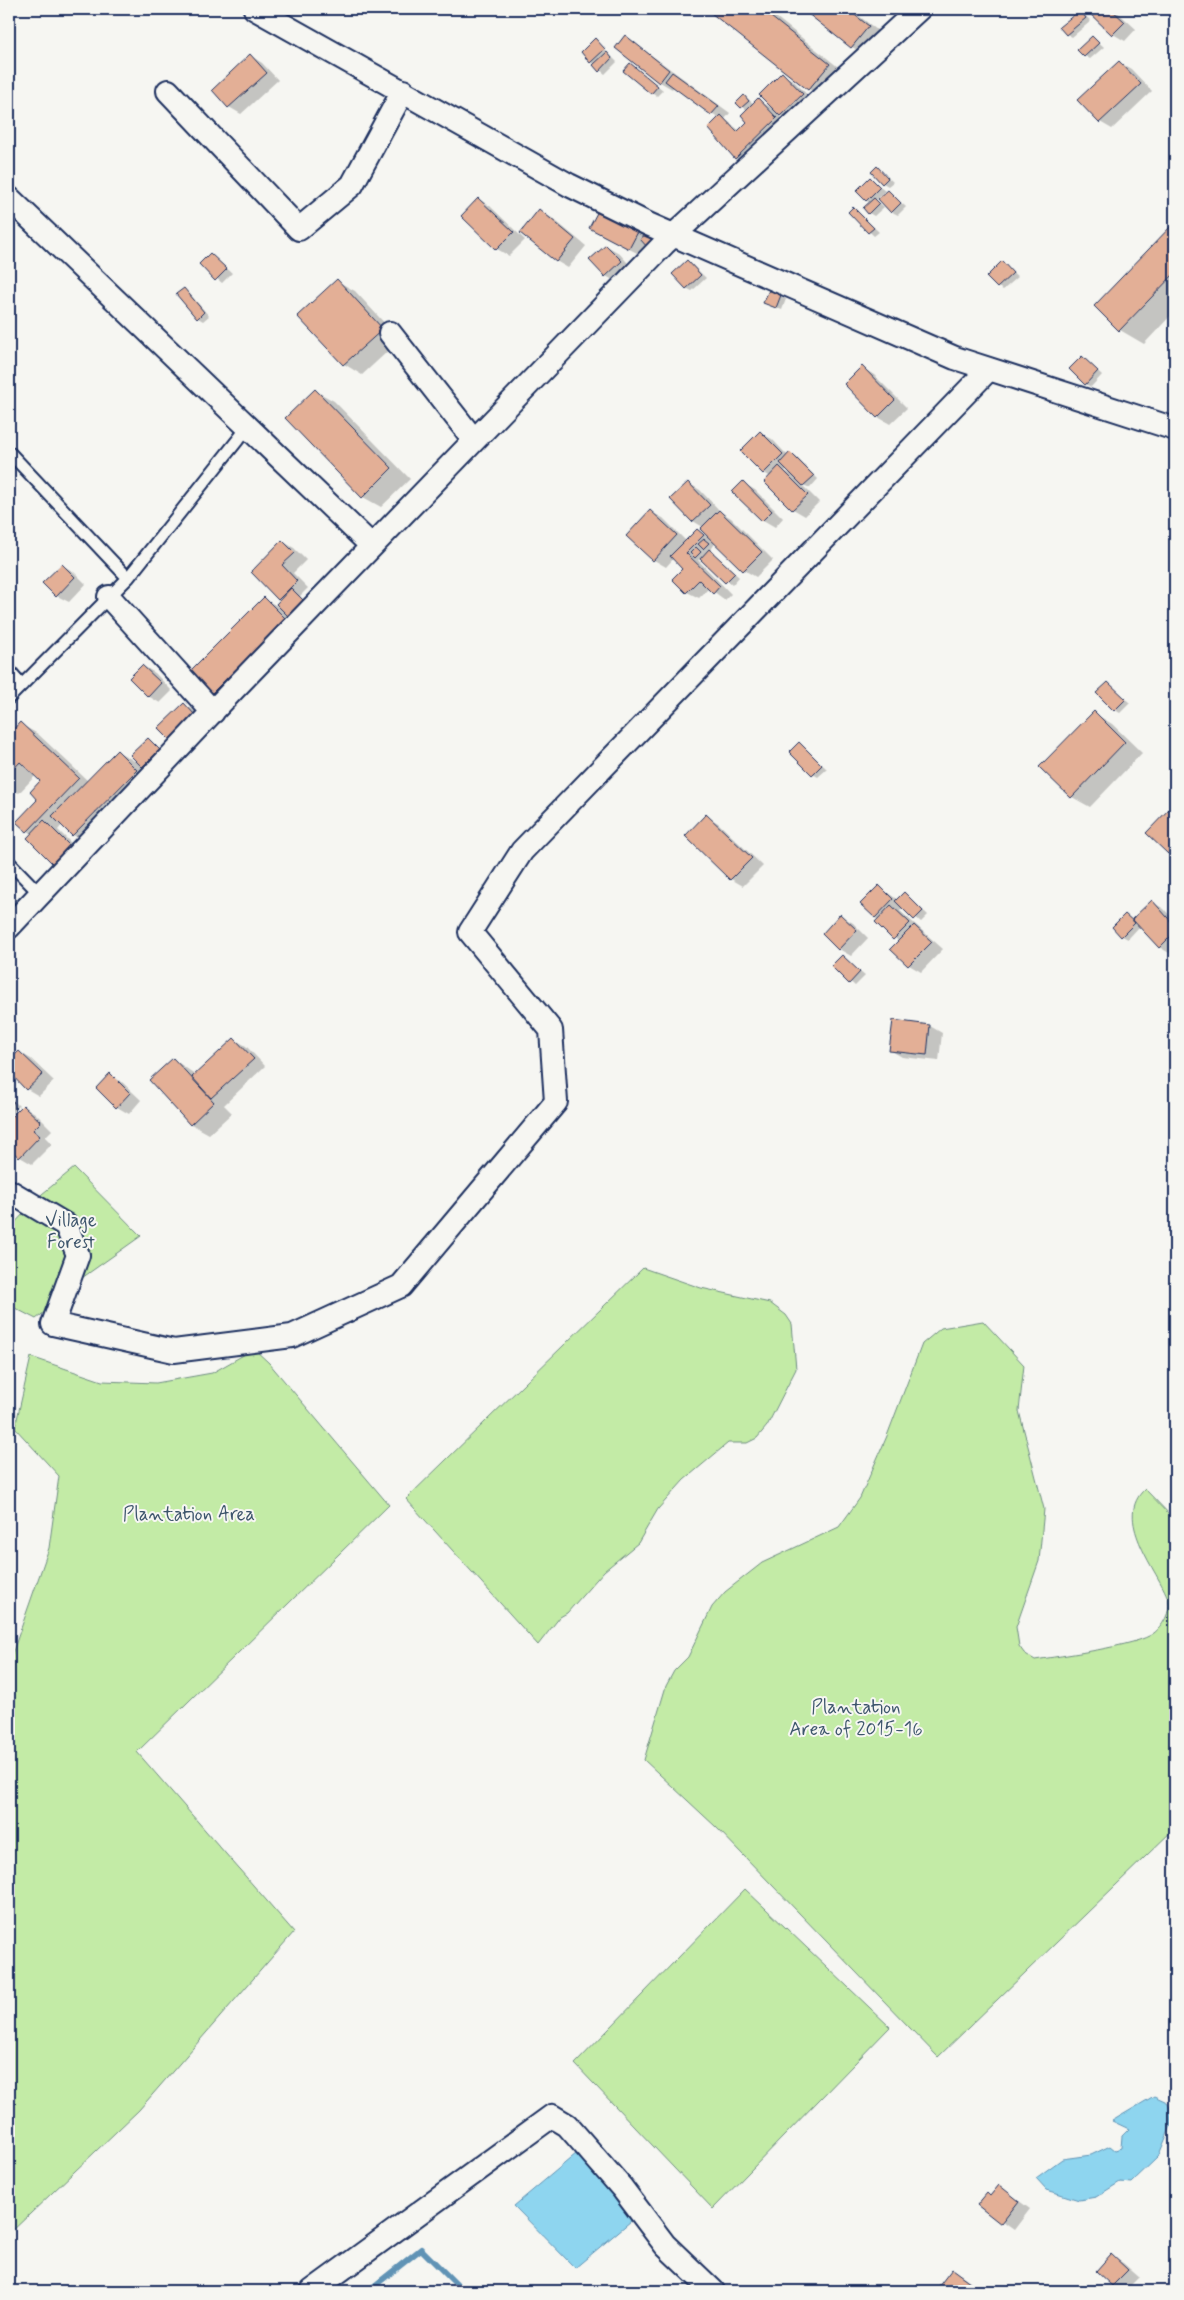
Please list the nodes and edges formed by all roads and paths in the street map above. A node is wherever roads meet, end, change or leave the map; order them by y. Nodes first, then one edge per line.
1 (256, 9) edge
2 (919, 9) edge
3 (168, 91) dead end
4 (403, 91) junction
5 (9, 198) edge
6 (674, 234) junction
7 (390, 333) dead end
8 (989, 369) junction
9 (248, 427) junction
10 (1175, 429) edge
11 (474, 440) junction
12 (9, 452) edge
13 (372, 546) junction
14 (128, 578) junction
15 (109, 597) junction
16 (9, 670) edge
17 (22, 685) junction
18 (9, 698) edge
19 (212, 712) junction
20 (9, 862) edge
21 (40, 894) junction
22 (9, 927) edge
23 (9, 1192) edge
24 (312, 2291) edge
25 (713, 2291) edge

1 - 4 street
2 - 6 street
3 - 4 street
4 - 6 street
5 - 9 street
6 - 8 street
6 - 11 street
7 - 11 street
8 - 10 street
8 - 23 street
9 - 13 street
9 - 14 lane
11 - 13 street
12 - 14 lane
13 - 19 street
14 - 15 lane
15 - 17 lane
15 - 19 street
16 - 17 lane
17 - 18 lane
19 - 21 street
20 - 21 lane
21 - 22 street
24 - 25 street

